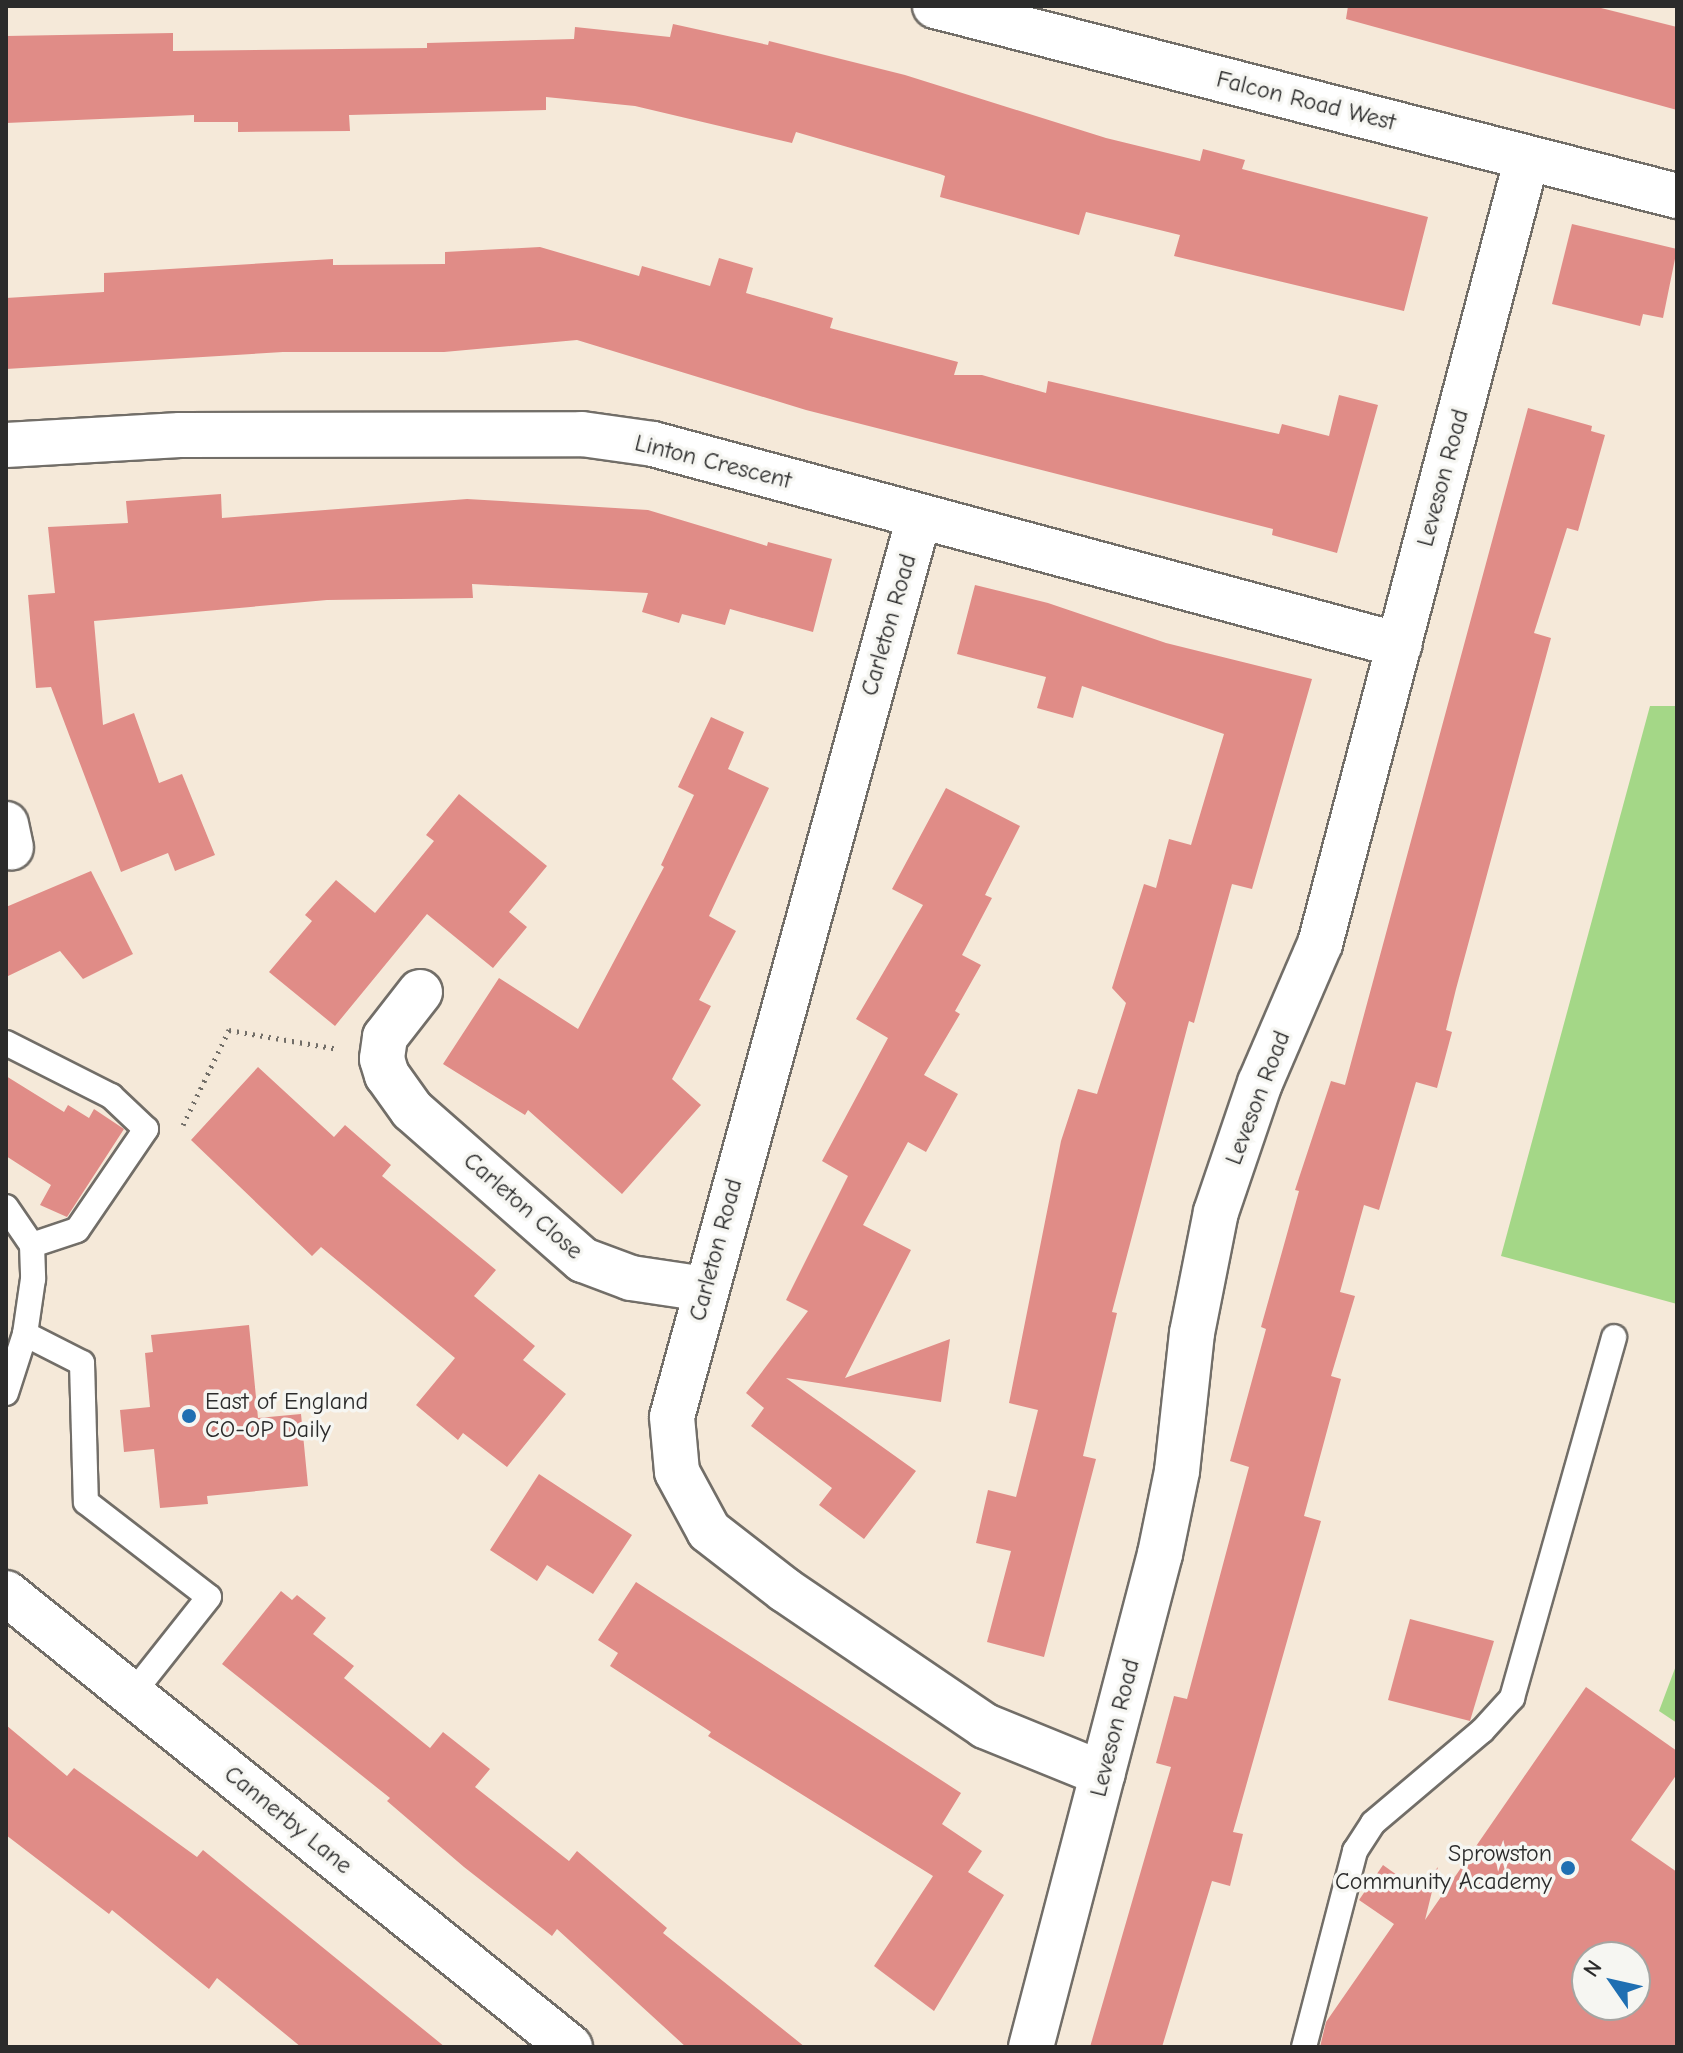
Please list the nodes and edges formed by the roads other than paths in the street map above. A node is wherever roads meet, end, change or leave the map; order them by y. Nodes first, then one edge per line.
1 (935, 6) edge
2 (1527, 158) junction
3 (1677, 196) edge
4 (6, 445) edge
5 (919, 517) junction
6 (1399, 645) junction
7 (420, 992) dead end
8 (6, 1043) edge
9 (6, 1207) edge
10 (32, 1245) junction
11 (705, 1289) junction
12 (25, 1334) junction
13 (1614, 1337) dead end
14 (6, 1393) edge
15 (6, 1593) edge
16 (132, 1694) junction
17 (1103, 1774) junction
18 (570, 2047) edge
19 (1031, 2047) edge
20 (1304, 2047) edge

1 - 2 street, Falcon Road West
2 - 3 street, Falcon Road West
2 - 6 street, Leveson Road
4 - 5 street, Linton Crescent
5 - 6 street, Linton Crescent
5 - 11 street, Carleton Road
6 - 17 street, Leveson Road
7 - 11 street, Carleton Close
8 - 10 lane
9 - 10 lane
10 - 12 lane
11 - 17 street, Carleton Road
12 - 14 lane
12 - 16 lane
13 - 20 lane
15 - 16 street, Cannerby Lane
16 - 18 street, Cannerby Lane
17 - 19 street, Leveson Road

